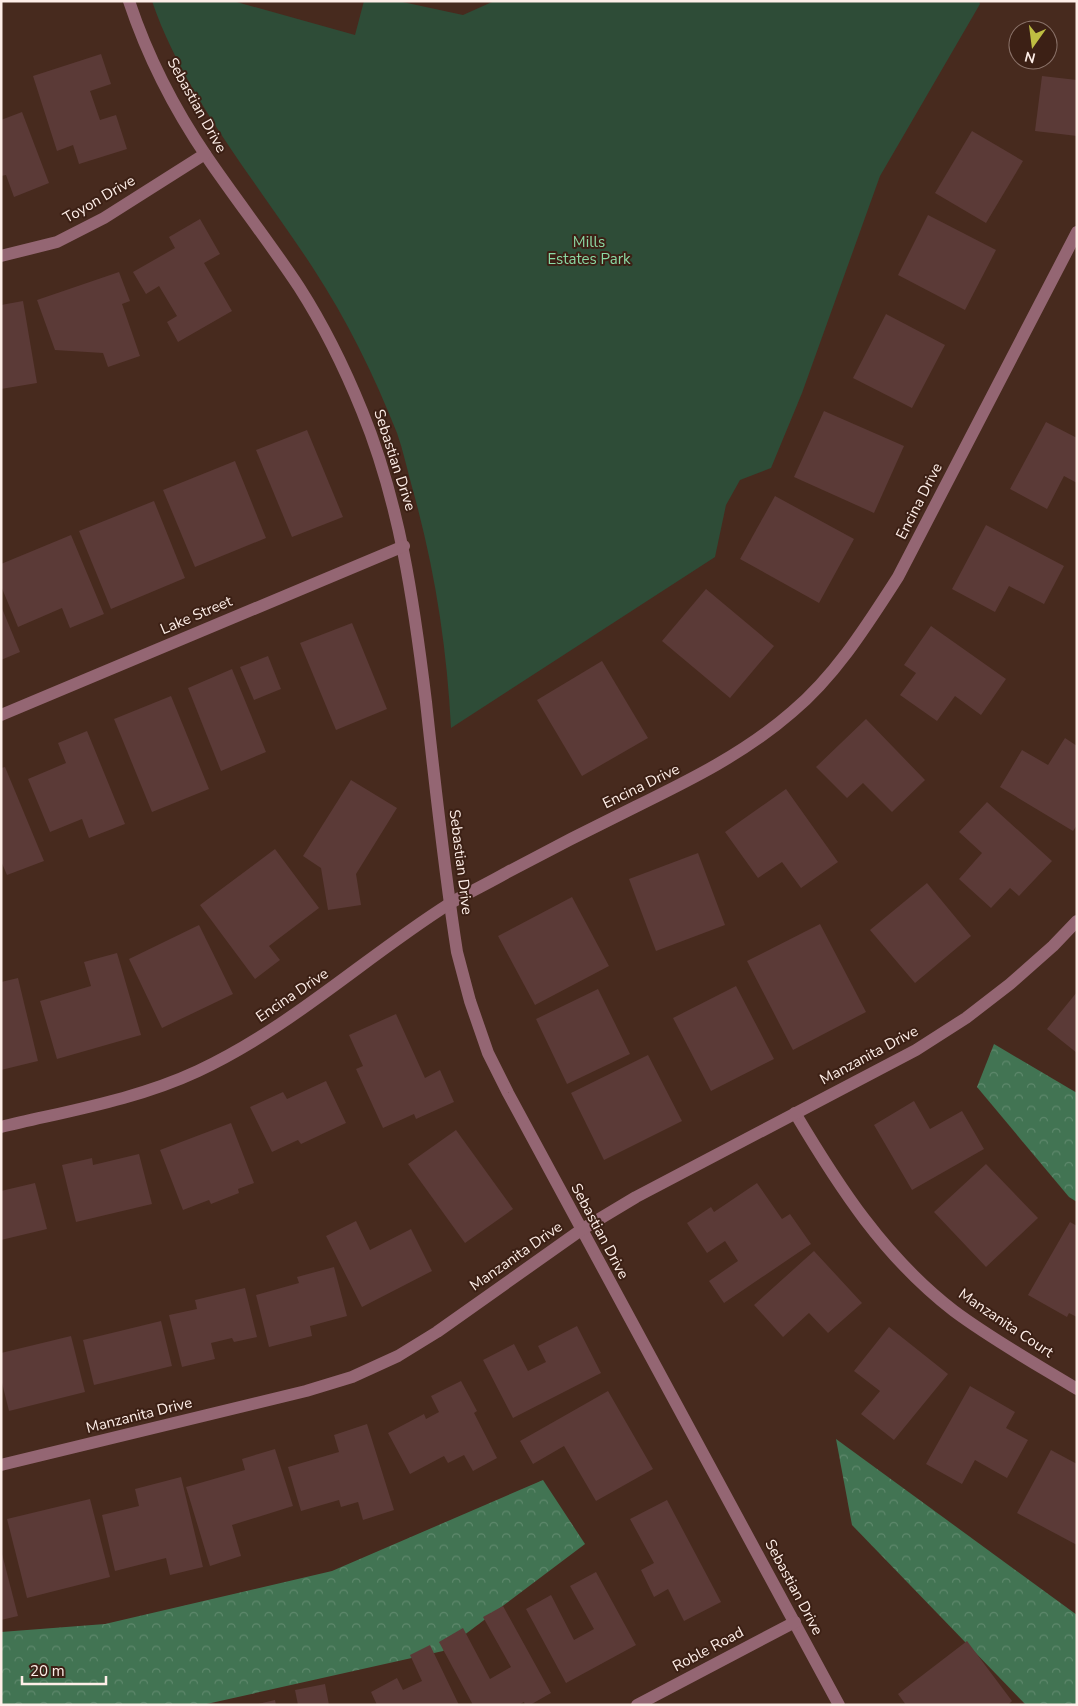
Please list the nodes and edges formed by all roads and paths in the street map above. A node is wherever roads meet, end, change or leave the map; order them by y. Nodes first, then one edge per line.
1 (128, 1) edge
2 (205, 154) junction
3 (1077, 232) edge
4 (1, 256) edge
5 (404, 546) junction
6 (1, 714) edge
7 (450, 904) junction
8 (1077, 921) edge
9 (795, 1113) junction
10 (1, 1127) edge
11 (581, 1230) junction
12 (1077, 1389) edge
13 (1, 1465) edge
14 (795, 1622) junction
15 (637, 1705) edge
16 (839, 1705) edge

1 - 2 street, Sebastian Drive
2 - 4 street, Toyon Drive
2 - 5 street, Sebastian Drive
3 - 7 street, Encina Drive
5 - 6 street, Lake Street
5 - 7 street, Sebastian Drive
7 - 10 street, Encina Drive
7 - 11 street, Sebastian Drive
8 - 9 street, Manzanita Drive
9 - 11 street, Manzanita Drive
9 - 12 street, Manzanita Court
11 - 13 street, Manzanita Drive
11 - 14 street, Sebastian Drive
14 - 15 street, Roble Road
14 - 16 street, Sebastian Drive

